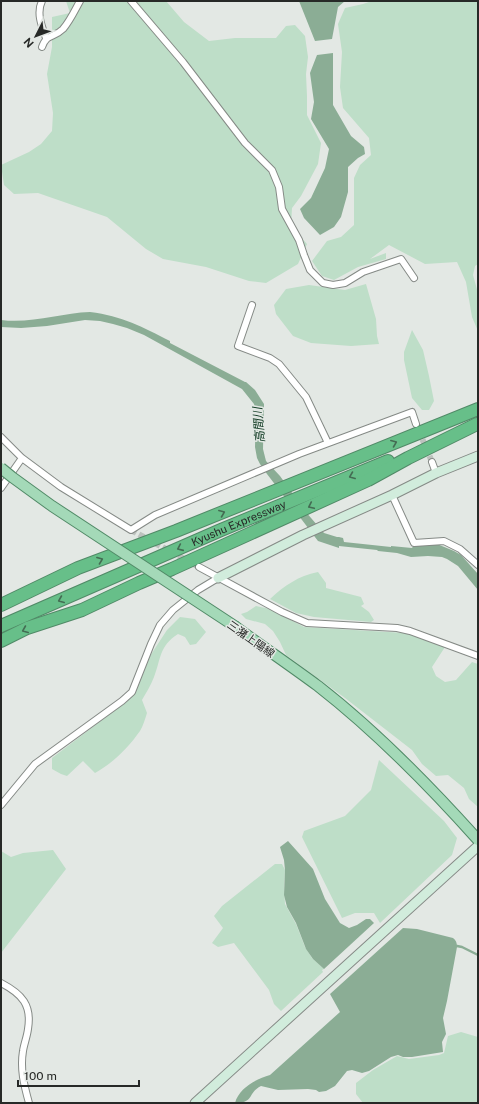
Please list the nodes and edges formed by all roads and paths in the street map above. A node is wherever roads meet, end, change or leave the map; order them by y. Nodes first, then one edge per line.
1 (42, 1) edge
2 (80, 1) edge
3 (131, 1) edge
4 (46, 38) junction
5 (42, 47) dead end
6 (414, 278) dead end
7 (252, 304) dead end
8 (478, 409) edge
9 (416, 424) tunnel mouth
10 (478, 424) edge
11 (1, 437) edge
12 (328, 444) junction
13 (478, 456) edge
14 (22, 458) junction
15 (432, 462) tunnel mouth
16 (1, 468) edge
17 (436, 473) junction
18 (2, 485) edge
19 (392, 495) junction
20 (478, 566) edge
21 (199, 567) tunnel mouth
22 (78, 568) junction
23 (218, 578) junction
24 (1, 596) edge
25 (1, 604) edge
26 (1, 626) edge
27 (1, 641) edge
28 (478, 656) edge
29 (1, 805) edge
30 (478, 840) edge
31 (478, 846) edge
32 (1, 983) edge
33 (29, 1103) edge
34 (195, 1103) edge

1 - 4 street
2 - 4 street
3 - 6 street
4 - 5 street
7 - 12 street
22 -> 8 highway, Kyushu Expressway
9 - 12 street
10 -> 26 highway, Kyushu Expressway
10 -> 27 highway
11 - 14 street
12 - 14 street
13 - 17 street
14 - 18 street
15 - 17 street
16 - 30 main road, 三潴上陽線, bridge
17 - 19 street
19 - 20 street
19 - 23 street
21 - 23 street
22 - 24 highway
22 - 25 highway, Kyushu Expressway
23 - 28 street
23 - 29 street
31 - 34 street
32 - 33 street

